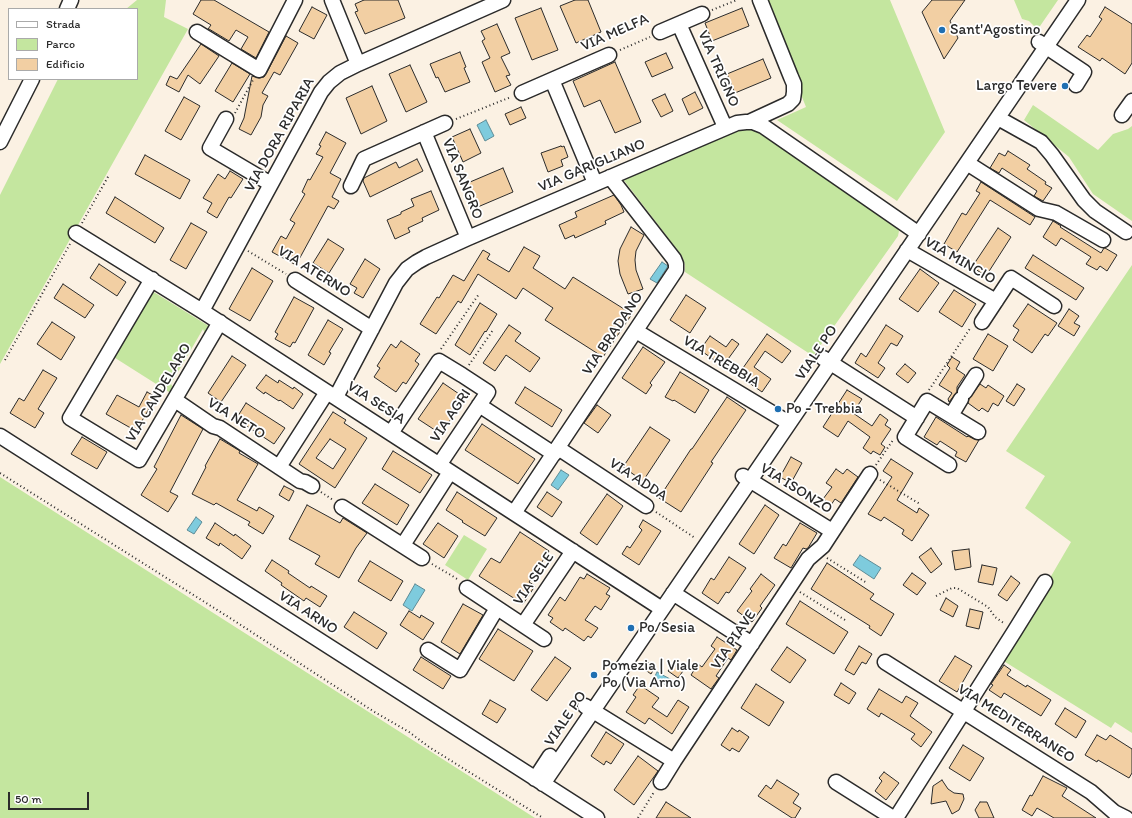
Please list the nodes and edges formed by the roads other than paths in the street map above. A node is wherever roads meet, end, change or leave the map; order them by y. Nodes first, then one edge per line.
1 (295, 0) edge
2 (332, 0) edge
3 (503, 0) edge
4 (760, 0) edge
5 (1067, 0) edge
6 (1078, 0) edge
7 (486, 3) edge
8 (702, 14) road end
9 (679, 24) junction
10 (197, 32) dead end
11 (660, 32) road end
12 (1042, 44) junction
13 (609, 55) road end
14 (358, 64) junction
15 (31, 80) edge
16 (552, 80) junction
17 (1076, 85) dead end
18 (522, 93) road end
19 (1132, 101) edge
20 (1122, 115) dead end
21 (998, 118) junction
22 (226, 119) road end
23 (749, 122) junction
24 (445, 123) road end
25 (725, 127) junction
26 (424, 132) junction
27 (0, 142) edge
28 (967, 163) junction
29 (610, 177) junction
30 (595, 183) junction
31 (271, 184) junction
32 (351, 186) dead end
33 (915, 232) junction
34 (1126, 232) dead end
35 (76, 233) road end
36 (468, 238) junction
37 (1103, 240) dead end
38 (907, 250) junction
39 (152, 280) junction
40 (295, 280) road end
41 (996, 301) junction
42 (1054, 306) dead end
43 (202, 311) junction
44 (220, 322) junction
45 (982, 322) road end
46 (372, 329) junction
47 (636, 331) junction
48 (827, 361) junction
49 (976, 375) dead end
50 (331, 394) junction
51 (175, 400) junction
52 (960, 400) dead end
53 (479, 405) junction
54 (916, 418) junction
55 (786, 421) junction
56 (978, 432) dead end
57 (391, 433) junction
58 (0, 436) edge
59 (556, 451) junction
60 (949, 465) dead end
61 (279, 467) junction
62 (445, 468) junction
63 (870, 474) road end
64 (746, 478) junction
65 (312, 486) road end
66 (342, 506) road end
67 (646, 506) road end
68 (514, 513) junction
69 (832, 531) junction
70 (403, 545) junction
71 (573, 551) junction
72 (422, 558) road end
73 (1045, 582) dead end
74 (467, 588) road end
75 (673, 593) junction
76 (659, 607) junction
77 (497, 608) junction
78 (523, 625) junction
79 (544, 639) dead end
80 (752, 644) junction
81 (428, 650) dead end
82 (885, 662) dead end
83 (589, 708) junction
84 (964, 712) junction
85 (674, 761) junction
86 (539, 782) junction
87 (660, 782) road end
88 (836, 782) dead end
89 (597, 818) edge
90 (893, 818) edge
91 (896, 818) edge
92 (1126, 818) edge

1 - 10 street
2 - 14 street
3 - 7 street, VIA DORA RIPARIA
4 - 23 street, VIA GARIGLIANO
5 - 12 street, VIALE PO
6 - 12 street, VIALE PO
7 - 14 street, VIA DORA RIPARIA
8 - 9 street, VIA MELFA
9 - 11 street, VIA MELFA
9 - 25 street, VIA TRIGNO
12 - 17 street
12 - 21 street, VIALE PO
12 - 33 street, VIALE PO
13 - 16 street, VIA MELFA
14 - 31 street, VIA DORA RIPARIA
15 - 27 street
16 - 18 street, VIA MELFA
16 - 30 street
19 - 20 street
21 - 28 street, VIALE PO
21 - 34 street
22 - 31 street
23 - 25 street, VIA GARIGLIANO
23 - 33 street
24 - 26 street, VIA SANGRO
25 - 29 street, VIA GARIGLIANO
26 - 32 street, VIA SANGRO
26 - 36 street, VIA SANGRO
28 - 33 street, VIALE PO
28 - 37 street
29 - 30 street, VIA GARIGLIANO
29 - 47 street, VIA BRADANO
30 - 36 street, VIA GARIGLIANO
31 - 43 street, VIA DORA RIPARIA
33 - 38 street, VIALE PO
33 - 48 street, VIALE PO
35 - 39 street, VIA SESIA
36 - 46 street, VIA GARIGLIANO
38 - 41 street, VIA MINCIO
38 - 48 street, VIALE PO
39 - 43 street, VIA SESIA
39 - 51 street, VIA CANDELARO
40 - 46 street, VIA ATERNO
41 - 42 street, VIA MINCIO
41 - 45 street, VIA MINCIO
43 - 44 street, VIA SESIA
44 - 50 street, VIA SESIA
44 - 51 street, VIA CANDELARO
46 - 50 street, VIA GARIGLIANO
47 - 55 street, VIA TREBBIA
47 - 59 street, VIA BRADANO
48 - 54 street
48 - 55 street, VIALE PO
49 - 52 street
50 - 57 street, VIA SESIA
50 - 61 street
51 - 61 street, VIA NETO
53 - 57 street, VIA AGRI
53 - 59 street, VIA ADDA
53 - 62 street, VIA AGRI
54 - 56 street
54 - 60 street
55 - 64 street, VIALE PO
57 - 62 street, VIA SESIA
58 - 86 street, VIA ARNO
59 - 67 street, VIA ADDA
59 - 68 street, VIA BRADANO
61 - 65 street, VIA NETO
62 - 68 street, VIA SESIA
62 - 70 street, VIA AGRI
63 - 69 street, VIA PIAVE
64 - 69 street, VIA ISONZO
64 - 75 street, VIALE PO
64 - 76 street, VIALE PO
66 - 70 street
68 - 71 street, VIA SESIA
69 - 80 street, VIA PIAVE
70 - 72 street
71 - 76 street, VIA SESIA
71 - 78 street, VIA SELE
73 - 84 street
74 - 77 street, VIA SELE
75 - 76 street, VIALE PO
75 - 80 street
76 - 83 street, VIALE PO
77 - 78 street, VIA SELE
77 - 81 street, VIA SELE
78 - 79 street, VIA SELE
80 - 85 street, VIA PIAVE
82 - 84 street, VIA MEDITERRANEO
83 - 85 street
83 - 86 street, VIALE PO
84 - 91 street
84 - 92 street, VIA MEDITERRANEO
85 - 87 street, VIA PIAVE
86 - 89 street, VIA ARNO
88 - 90 street

